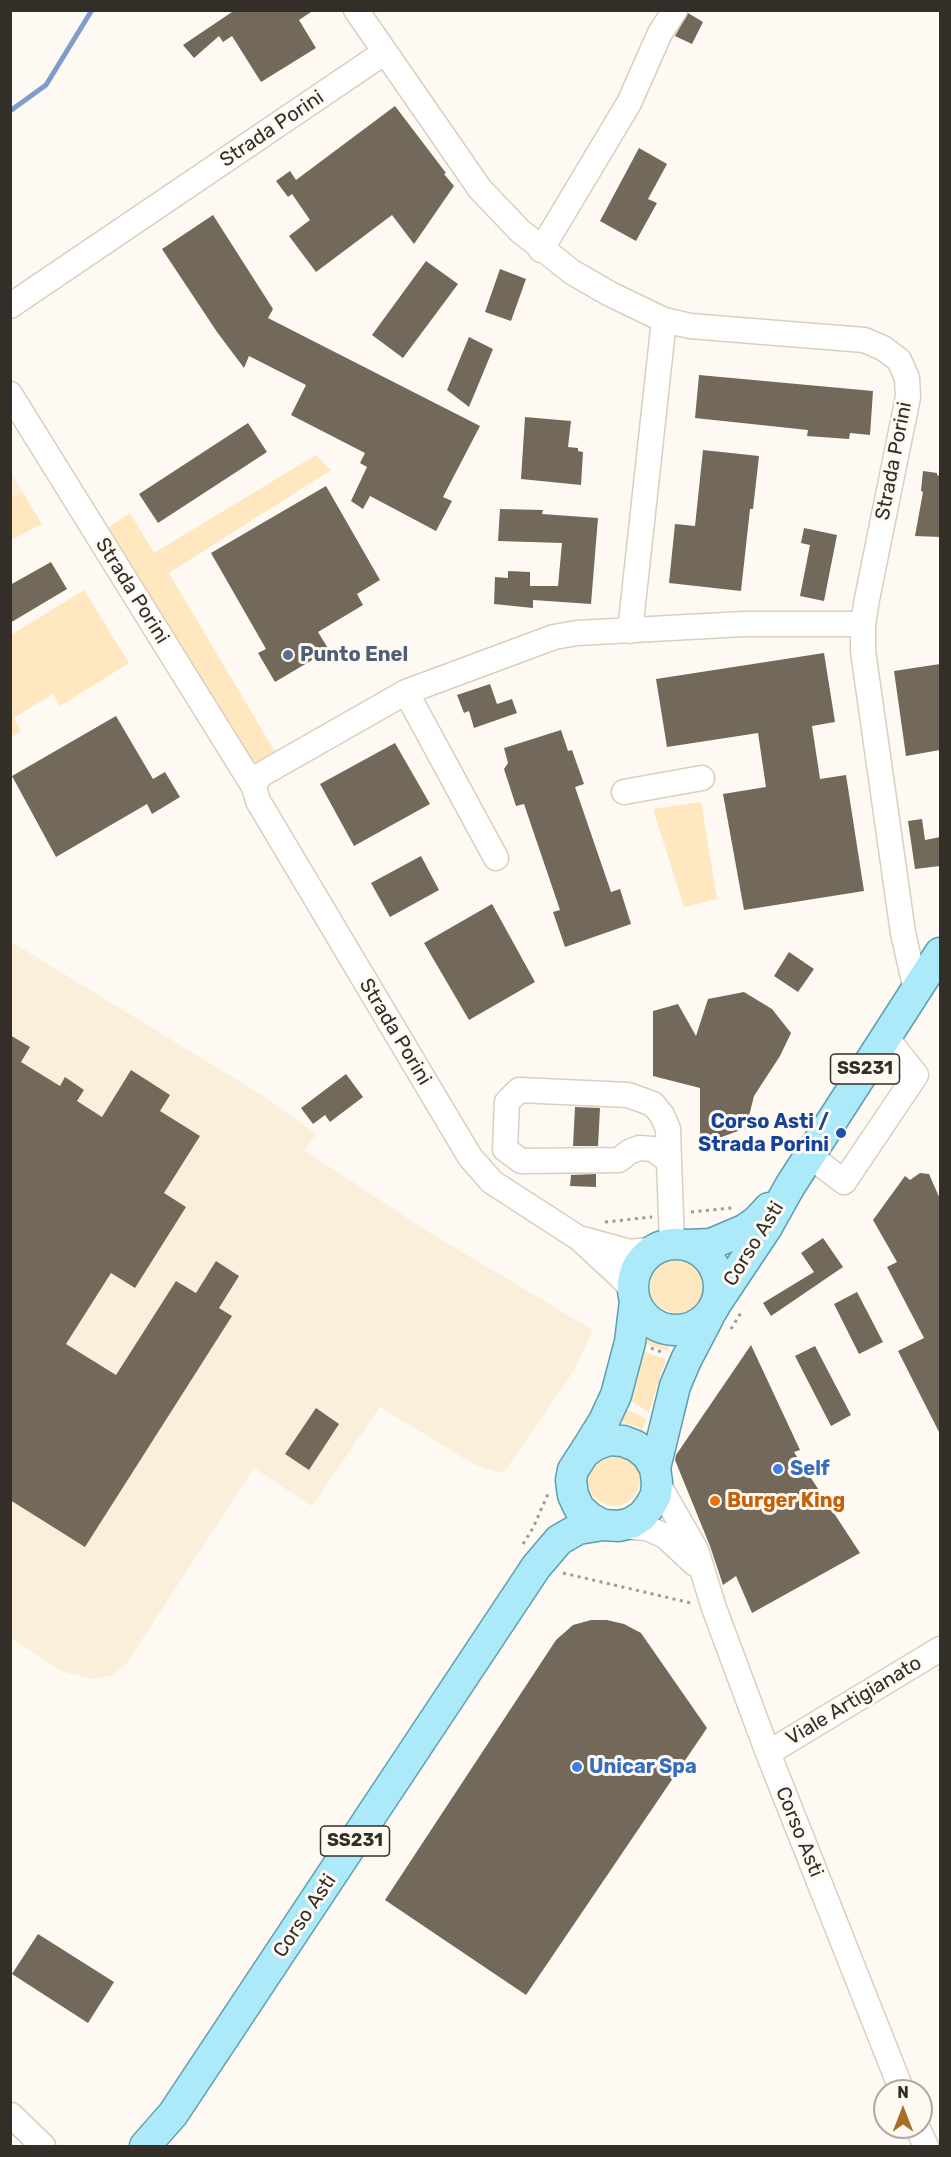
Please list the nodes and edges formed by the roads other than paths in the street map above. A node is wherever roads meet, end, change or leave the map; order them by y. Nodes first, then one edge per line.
1 (356, 10) edge
2 (675, 10) edge
3 (385, 52) junction
4 (542, 250) junction
5 (10, 306) edge
6 (664, 320) junction
7 (10, 394) edge
8 (863, 624) junction
9 (630, 631) junction
10 (406, 692) junction
11 (702, 778) dead end
12 (254, 787) junction
13 (624, 792) dead end
14 (496, 858) dead end
15 (940, 953) edge
16 (916, 990) junction
17 (886, 1037) junction
18 (809, 1155) junction
19 (669, 1161) junction
20 (790, 1186) junction
21 (580, 1239) junction
22 (672, 1246) junction
23 (634, 1296) junction
24 (724, 1315) junction
25 (584, 1453) junction
26 (656, 1475) junction
27 (571, 1480) junction
28 (611, 1525) junction
29 (536, 1567) junction
30 (701, 1571) junction
31 (940, 1649) edge
32 (768, 1753) junction
33 (897, 2079) edge
34 (173, 2114) junction
35 (28, 2146) edge
36 (43, 2146) edge
37 (145, 2146) edge
38 (158, 2146) edge

1 - 3 street, Strada Porini
2 - 4 street
3 - 4 street, Strada Porini
3 - 5 street, Strada Porini
4 - 6 street, Strada Porini
6 - 8 street, Strada Porini
6 - 9 street
7 - 12 street, Strada Porini
8 - 9 street
8 - 16 street, Strada Porini
9 - 10 street
10 - 12 street
10 - 14 street
11 - 13 street
12 - 21 street, Strada Porini
15 - 16 main road, Corso Asti / SS231
16 - 17 main road, Corso Asti / SS231
17 - 18 main road, Corso Asti / SS231
17 - 18 street
18 - 20 main road, Corso Asti / SS231
19 - 19 street
19 - 22 street
20 - 22 main road, Corso Asti / SS231
20 - 24 main road, Corso Asti / SS231
21 - 22 street, Strada Porini
21 - 23 street, Strada Porini
22 - 23 main road, SS231
22 - 24 main road, SS231
23 - 24 main road, SS231
23 - 25 main road, SS231
24 - 26 main road, Corso Asti / SS231
25 - 26 main road
25 - 27 main road, SS231
26 - 28 main road, SS231
26 - 30 street, Corso Asti
27 - 28 main road
27 - 29 main road, Corso Asti / SS231
28 - 29 main road, Corso Asti / SS231
28 - 30 street, Corso Asti
29 - 34 main road, Corso Asti / SS231
30 - 32 street, Corso Asti
31 - 32 street, Viale Artigianato
32 - 33 street, Corso Asti
34 - 37 main road, Corso Asti / SS231
34 - 38 main road, Corso Asti / SS231
35 - 36 street

